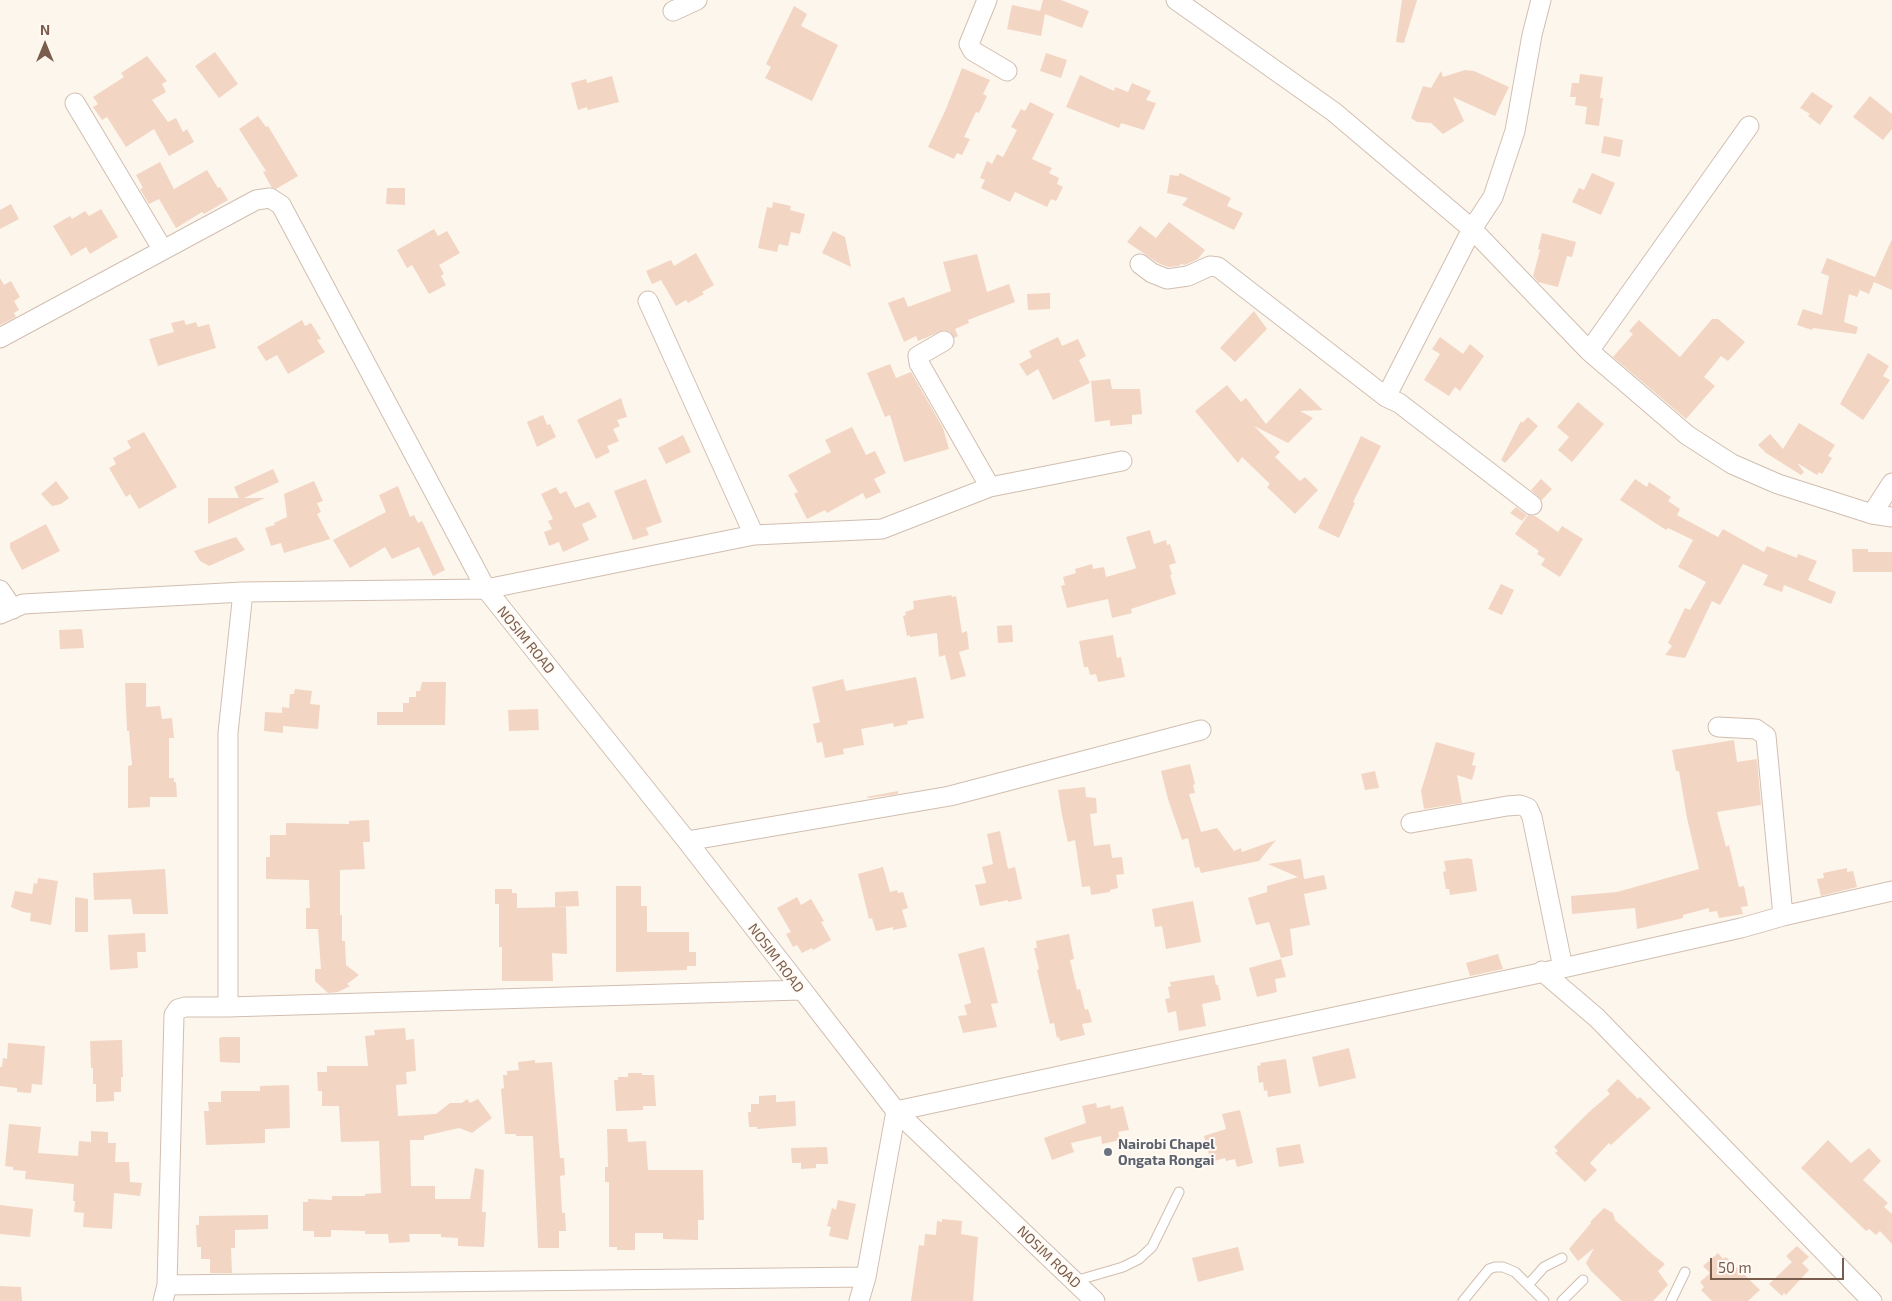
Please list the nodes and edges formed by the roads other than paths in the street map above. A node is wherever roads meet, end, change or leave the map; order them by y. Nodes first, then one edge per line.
1 (697, 0) edge
2 (987, 0) edge
3 (1176, 0) edge
4 (1542, 0) edge
5 (673, 11) dead end
6 (1007, 71) dead end
7 (75, 103) dead end
8 (1748, 126) dead end
9 (1472, 229) junction
10 (163, 250) junction
11 (1140, 264) dead end
12 (648, 301) dead end
13 (0, 338) edge
14 (944, 341) dead end
15 (1589, 351) junction
16 (1386, 397) junction
17 (1122, 461) dead end
18 (1892, 483) edge
19 (990, 487) junction
20 (1532, 505) dead end
21 (1872, 514) junction
22 (1892, 517) edge
23 (754, 535) junction
24 (486, 589) junction
25 (0, 590) edge
26 (243, 592) junction
27 (7, 612) edge
28 (1718, 727) dead end
29 (1201, 730) dead end
30 (1411, 823) dead end
31 (687, 841) junction
32 (1892, 891) edge
33 (1784, 916) junction
34 (1563, 968) junction
35 (1542, 971) junction
36 (801, 990) junction
37 (228, 1007) junction
38 (896, 1111) junction
39 (1179, 1192) dead end
40 (1562, 1258) dead end
41 (1685, 1272) dead end
42 (866, 1277) junction
43 (1583, 1280) dead end
44 (1075, 1281) junction
45 (1528, 1286) junction
46 (165, 1293) edge
47 (859, 1301) edge
48 (1095, 1301) edge
49 (1463, 1301) edge
50 (1544, 1301) edge
51 (1562, 1301) edge
52 (1671, 1301) edge
53 (1872, 1301) edge

1 - 5 street
2 - 6 street
3 - 9 street
4 - 9 street
7 - 10 street
8 - 15 street
9 - 15 street
9 - 16 street
10 - 13 street, NOSIM ROAD
10 - 24 street, NOSIM ROAD
11 - 16 street
12 - 23 street
14 - 19 street
15 - 21 street
16 - 20 street
17 - 19 street
18 - 21 street
19 - 23 street
21 - 22 street
23 - 24 street
24 - 26 street
24 - 31 street, NOSIM ROAD
25 - 27 street
26 - 27 street
26 - 37 street
28 - 33 street
29 - 31 street
30 - 34 street
31 - 36 street, NOSIM ROAD
32 - 33 street
33 - 34 street
34 - 35 street
35 - 38 street
35 - 53 street
36 - 37 street
36 - 38 street, NOSIM ROAD
37 - 46 street
38 - 42 street
38 - 44 street, NOSIM ROAD
39 - 44 lane
40 - 45 lane
41 - 52 lane
42 - 46 street
42 - 47 street
43 - 51 lane
44 - 48 street, NOSIM ROAD
45 - 49 lane
45 - 50 lane

